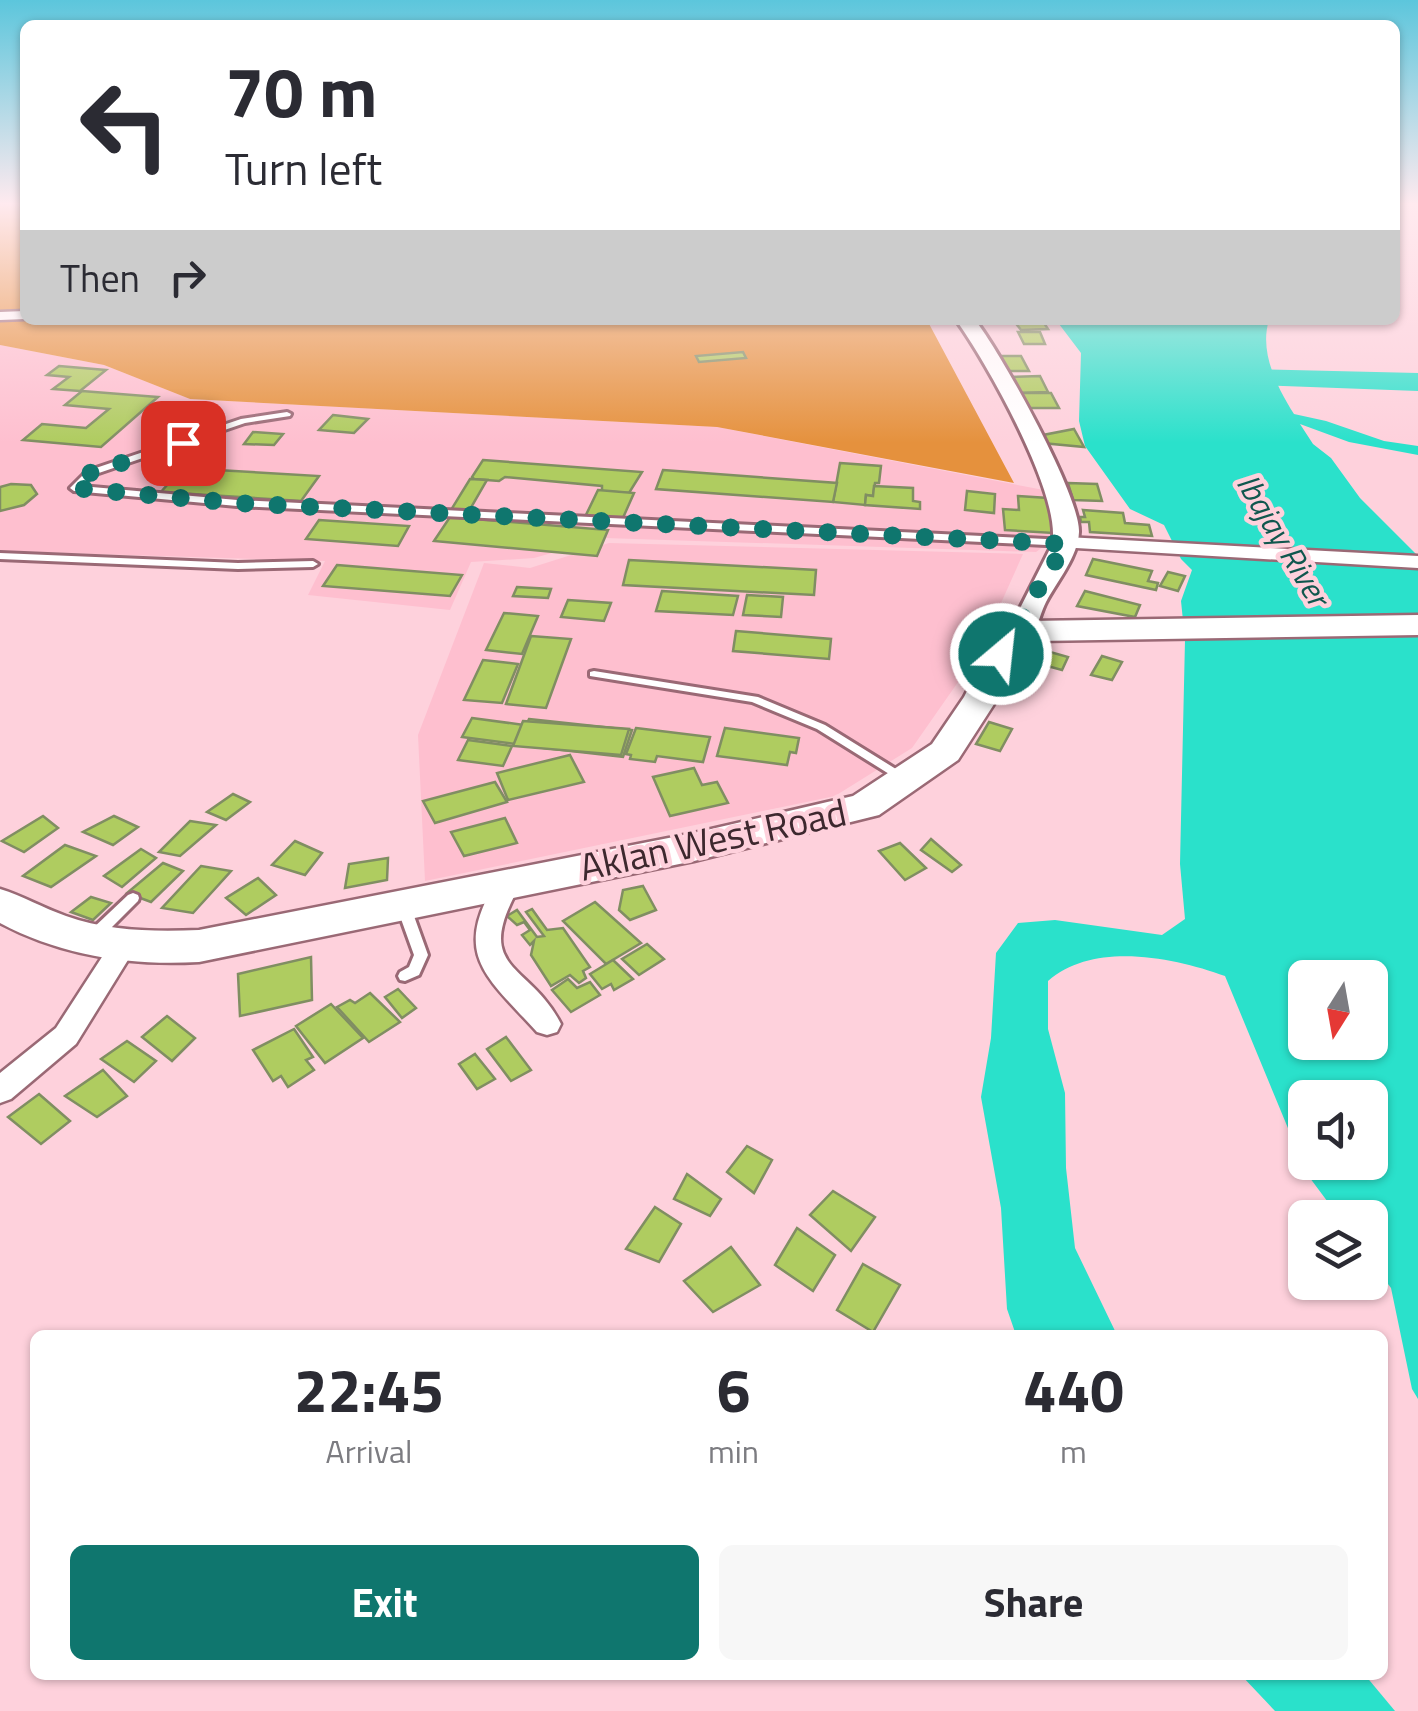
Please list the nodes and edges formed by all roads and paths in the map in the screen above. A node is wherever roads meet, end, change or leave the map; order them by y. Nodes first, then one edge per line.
1 (969, 325) edge
2 (288, 414) dead end
3 (1066, 544) junction
4 (0, 556) edge
5 (1418, 562) edge
6 (314, 564) dead end
7 (1418, 625) edge
8 (1018, 636) junction
9 (594, 674) dead end
10 (908, 780) junction
11 (508, 884) junction
12 (133, 898) dead end
13 (0, 904) edge
14 (403, 906) junction
15 (106, 944) junction
16 (405, 976) dead end
17 (547, 1024) dead end
18 (0, 1090) edge

1 - 3 street
2 - 3 lane
3 - 5 street
3 - 8 street
4 - 6 lane
7 - 8 main road
8 - 10 main road, Aklan West Road
9 - 10 lane
10 - 11 main road, Aklan West Road
11 - 14 main road, Aklan West Road
11 - 17 street
12 - 15 lane
13 - 15 main road, Aklan West Road
14 - 15 main road, Aklan West Road
14 - 16 lane
15 - 18 street

